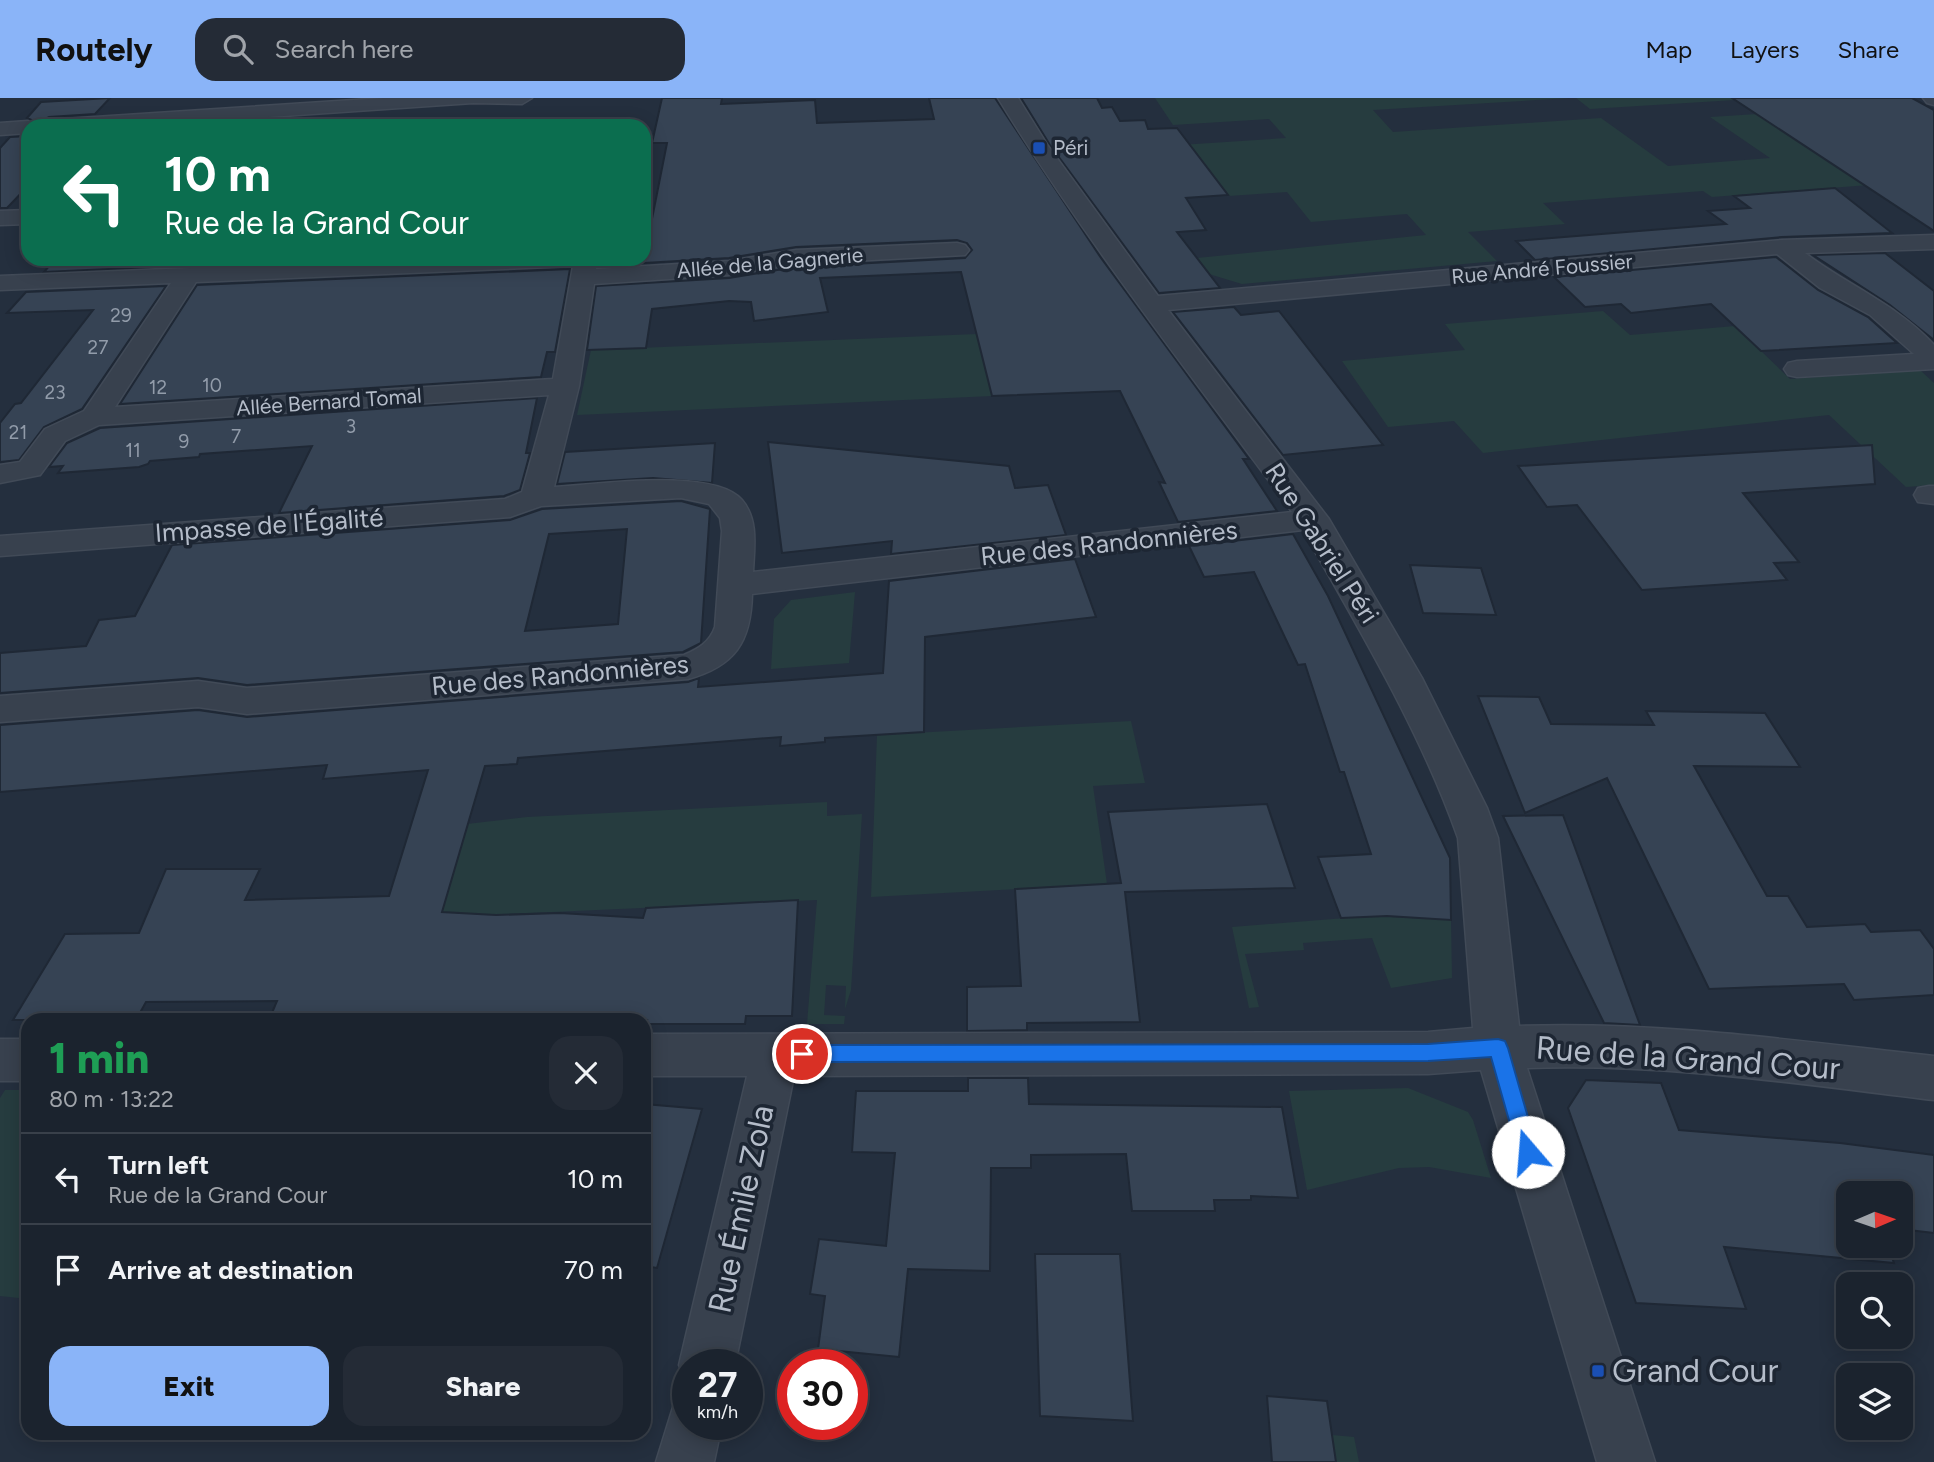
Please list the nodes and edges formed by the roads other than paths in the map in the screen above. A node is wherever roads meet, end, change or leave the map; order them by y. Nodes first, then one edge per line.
1 (473, 98) edge
2 (522, 98) edge
3 (1008, 98) edge
4 (155, 119) edge
5 (21, 128) edge
6 (0, 129) edge
7 (21, 217) edge
8 (0, 218) edge
9 (1934, 242) edge
10 (1782, 247) junction
11 (957, 250) dead end
12 (544, 266) edge
13 (583, 266) edge
14 (632, 266) edge
15 (189, 275) junction
16 (0, 284) edge
17 (1151, 304) junction
18 (1934, 361) edge
19 (1797, 369) dead end
20 (565, 386) junction
21 (94, 417) junction
22 (0, 474) edge
23 (536, 497) junction
24 (1313, 519) junction
25 (0, 545) edge
26 (736, 585) junction
27 (0, 709) edge
28 (1498, 1048) junction
29 (775, 1054) junction
30 (651, 1055) edge
31 (0, 1060) edge
32 (21, 1060) edge
33 (1934, 1078) edge
34 (710, 1349) edge
35 (690, 1440) edge
36 (685, 1462) edge
37 (1626, 1462) edge

1 - 2 street
1 - 4 street
3 - 17 street, Rue Gabriel Péri
5 - 6 street
7 - 8 street
9 - 10 street, Rue André Foussier
10 - 17 street, Rue André Foussier
10 - 18 street
11 - 14 street, Allée de la Gagnerie
12 - 15 street, Allée de la Gagnerie
13 - 20 street
15 - 16 street, Allée de la Gagnerie
15 - 21 street
17 - 24 street, Rue Gabriel Péri
18 - 19 street
20 - 21 street, Allée Bernard Tomal
20 - 23 street
21 - 22 street, Allée Bernard Tomal
23 - 25 street, Impasse de l'Égalité
23 - 26 street, Impasse de l'Égalité
24 - 26 street, Rue des Randonnières
24 - 28 street, Rue Gabriel Péri
26 - 27 street, Rue des Randonnières
28 - 29 street, Rue de la Grand Cour
28 - 33 street, Rue de la Grand Cour
28 - 37 street, Rue Gabriel Péri
29 - 30 street, Rue de la Grand Cour
29 - 34 street, Rue Émile Zola
31 - 32 street
35 - 36 street

